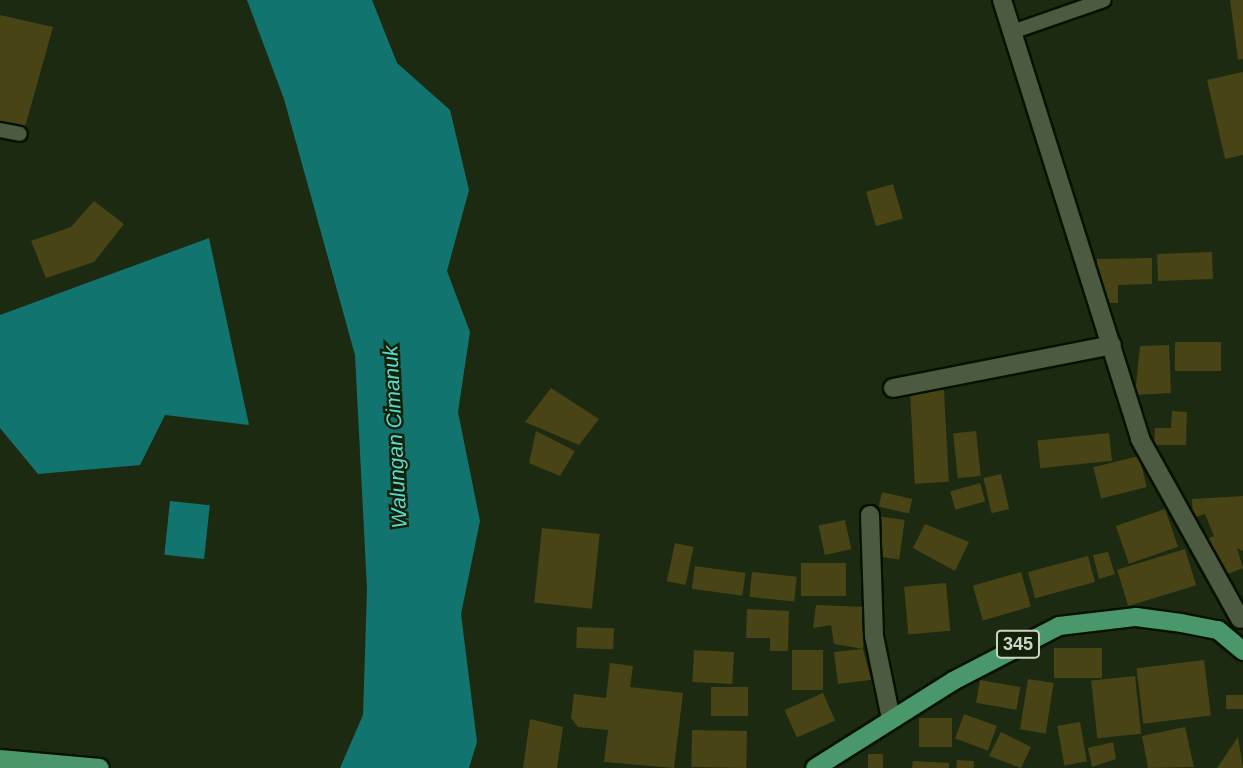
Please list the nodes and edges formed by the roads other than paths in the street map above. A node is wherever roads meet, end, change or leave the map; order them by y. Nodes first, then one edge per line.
1 (1002, 0) edge
2 (1104, 0) edge
3 (1012, 32) junction
4 (0, 130) edge
5 (20, 134) dead end
6 (1112, 345) junction
7 (893, 388) dead end
8 (870, 515) dead end
9 (1241, 618) edge
10 (1218, 630) junction
11 (1243, 651) edge
12 (891, 719) junction
13 (11, 762) edge
14 (70, 767) edge
15 (100, 768) edge
16 (815, 768) edge

1 - 3 street
2 - 3 lane
3 - 6 street
4 - 5 lane
6 - 7 street
6 - 9 street
8 - 12 street
9 - 10 street
10 - 11 main road
10 - 12 main road, 345
12 - 16 main road, 345
13 - 14 main road
14 - 15 main road

